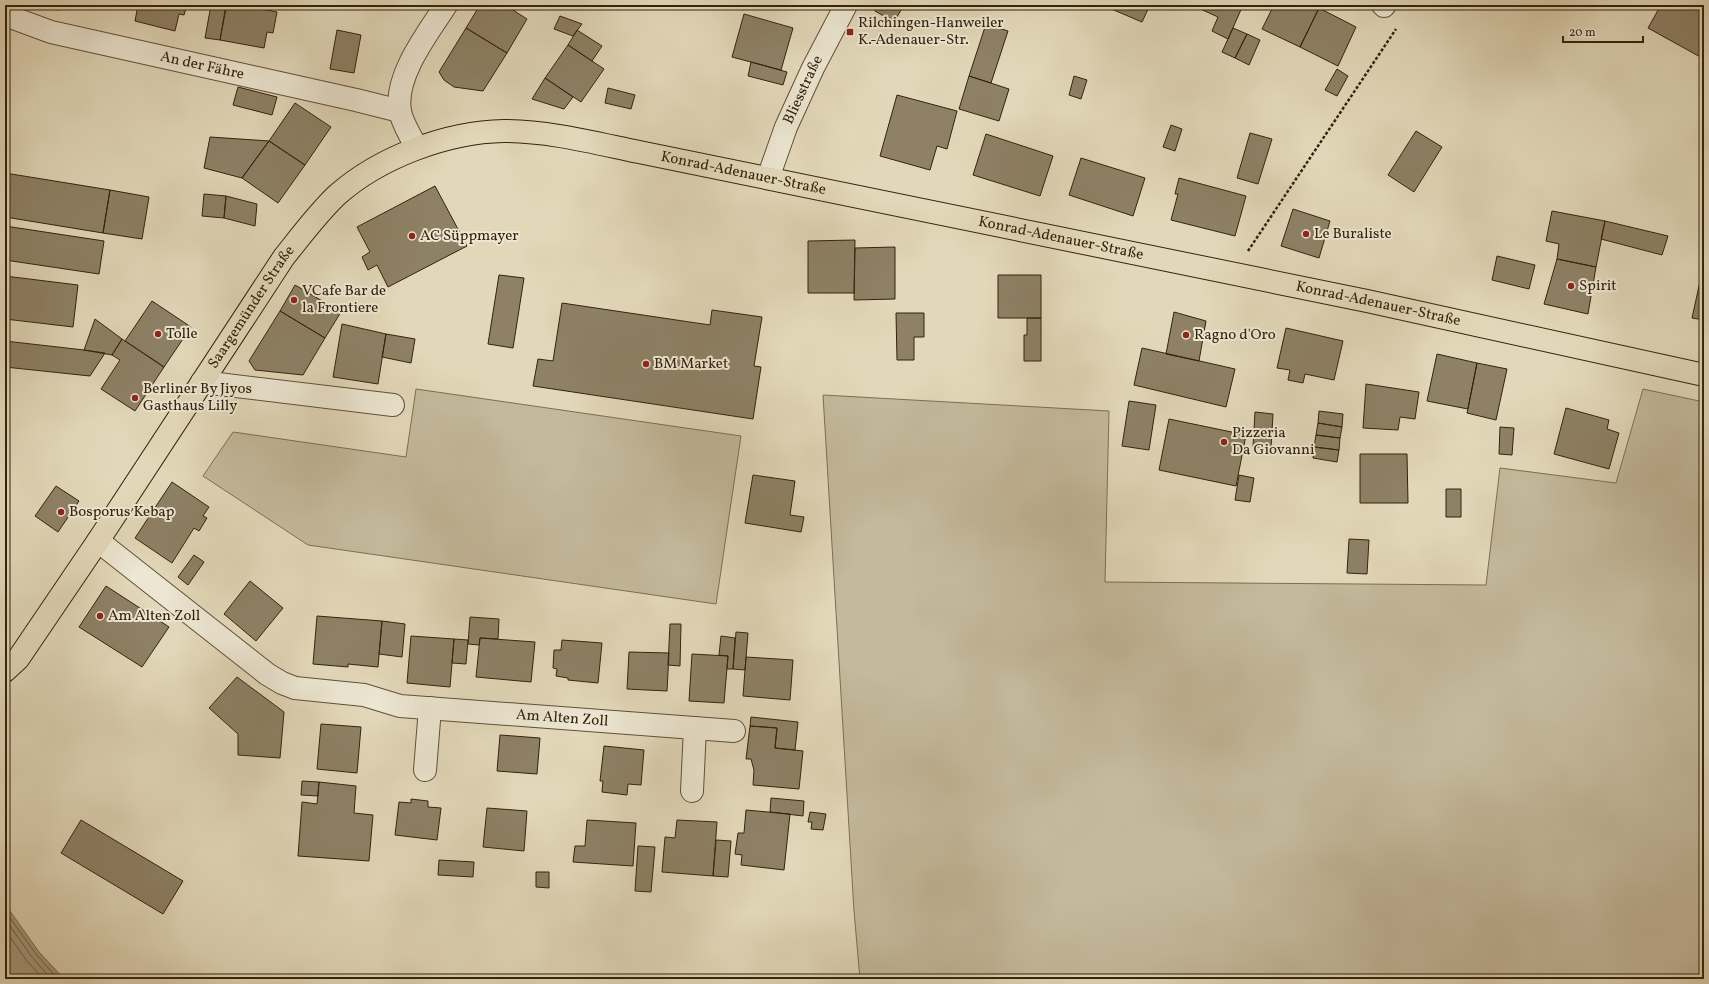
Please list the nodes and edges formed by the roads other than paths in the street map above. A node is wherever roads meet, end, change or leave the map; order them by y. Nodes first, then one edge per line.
1 (446, 5) edge
2 (846, 5) edge
3 (5, 15) edge
4 (400, 111) junction
5 (416, 147) junction
6 (768, 178) junction
7 (1704, 375) edge
8 (202, 382) junction
9 (393, 405) dead end
10 (98, 541) junction
11 (5, 671) edge
12 (430, 708) junction
13 (695, 728) junction
14 (734, 731) dead end
15 (425, 770) dead end
16 (692, 791) dead end

1 - 4 street
2 - 6 street, Bliesstraße
3 - 4 street, An der Fähre
4 - 5 street
5 - 6 main road, Konrad-Adenauer-Straße
5 - 8 main road, Saargemünder Straße
6 - 7 main road, Konrad-Adenauer-Straße
8 - 9 street
8 - 10 main road, Saargemünder Straße
10 - 11 main road, Saargemünder Straße
10 - 12 street, Am Alten Zoll
12 - 13 street, Am Alten Zoll
12 - 15 street
13 - 14 street, Am Alten Zoll
13 - 16 street

